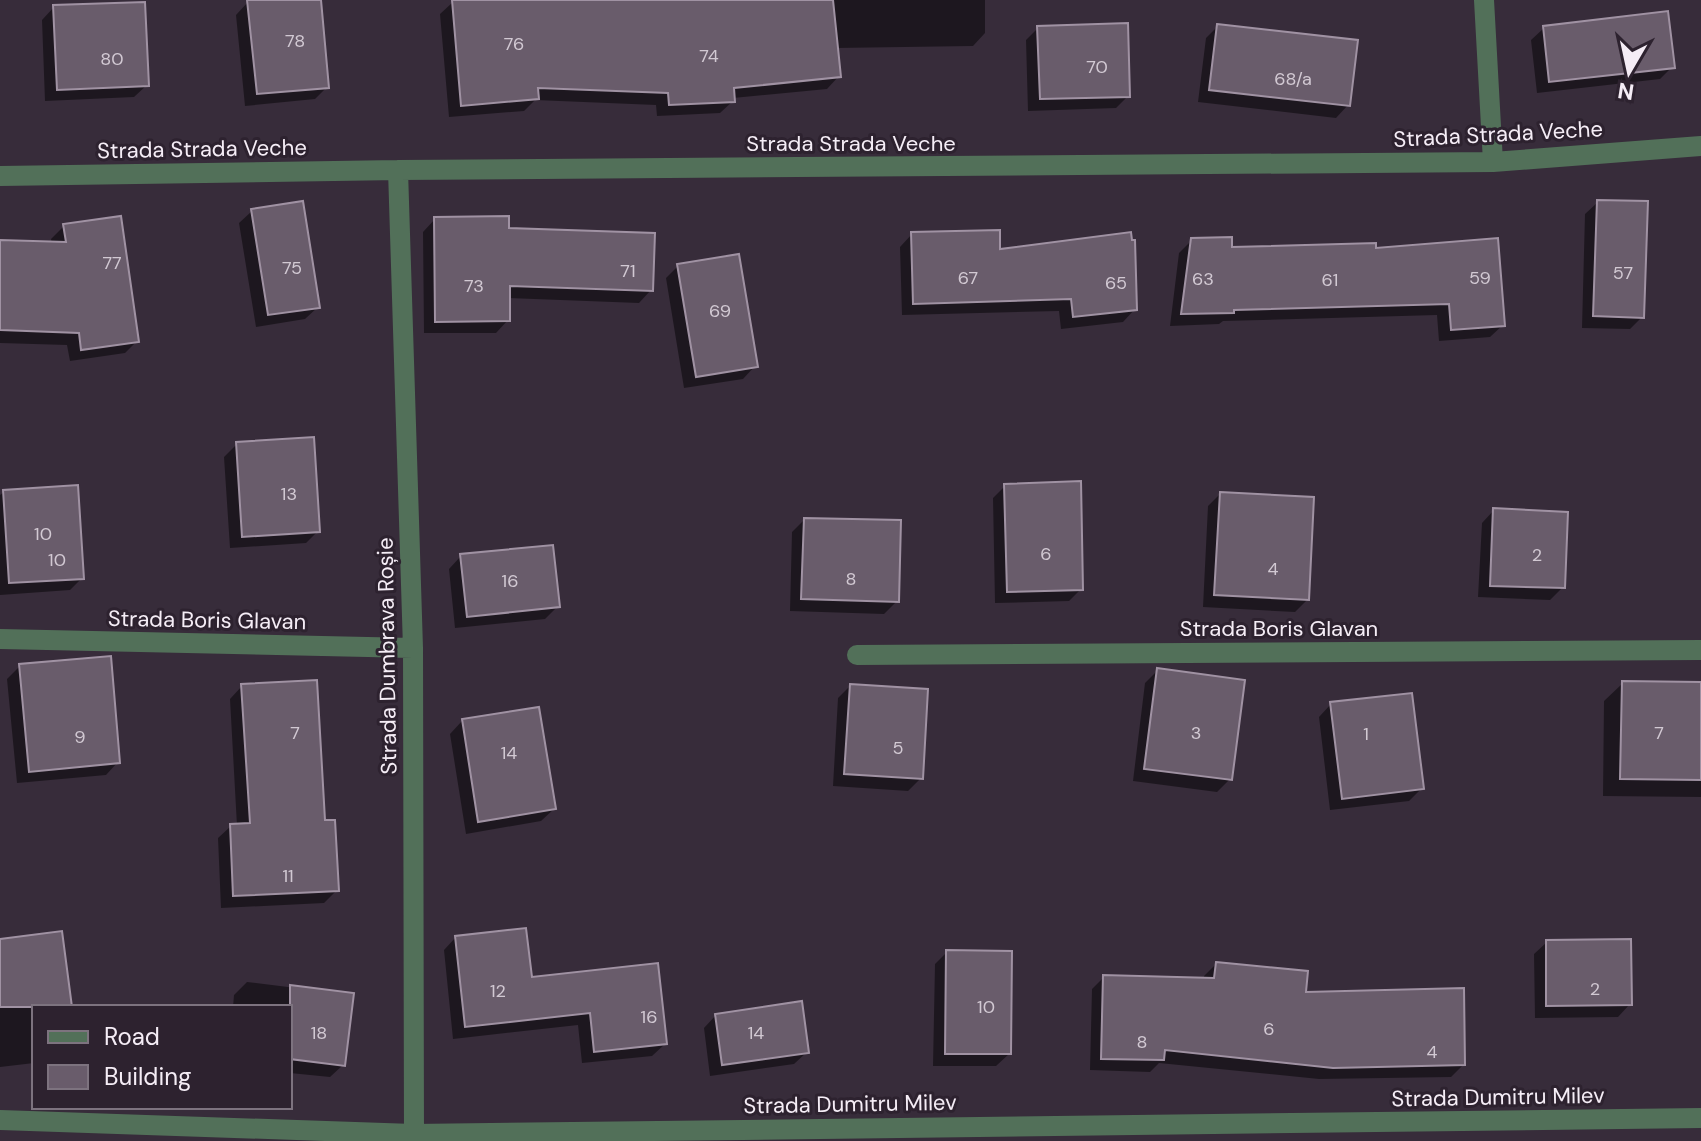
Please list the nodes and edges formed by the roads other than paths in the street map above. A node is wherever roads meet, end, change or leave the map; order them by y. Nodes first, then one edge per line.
1 (1484, 0) edge
2 (1701, 146) edge
3 (1493, 162) junction
4 (398, 170) junction
5 (0, 176) edge
6 (0, 639) edge
7 (413, 648) junction
8 (1701, 650) edge
9 (857, 655) dead end
10 (1701, 1118) edge
11 (0, 1120) edge
12 (414, 1137) edge

1 - 3 street
2 - 3 street, Strada Strada Veche
3 - 4 street, Strada Strada Veche
4 - 5 street, Strada Strada Veche
4 - 7 street, Strada Dumbrava Roșie
6 - 7 street, Strada Boris Glavan
7 - 12 street, Strada Dumbrava Roșie
8 - 9 street, Strada Boris Glavan
10 - 12 street, Strada Dumitru Milev
11 - 12 street, Strada Dumitru Milev

